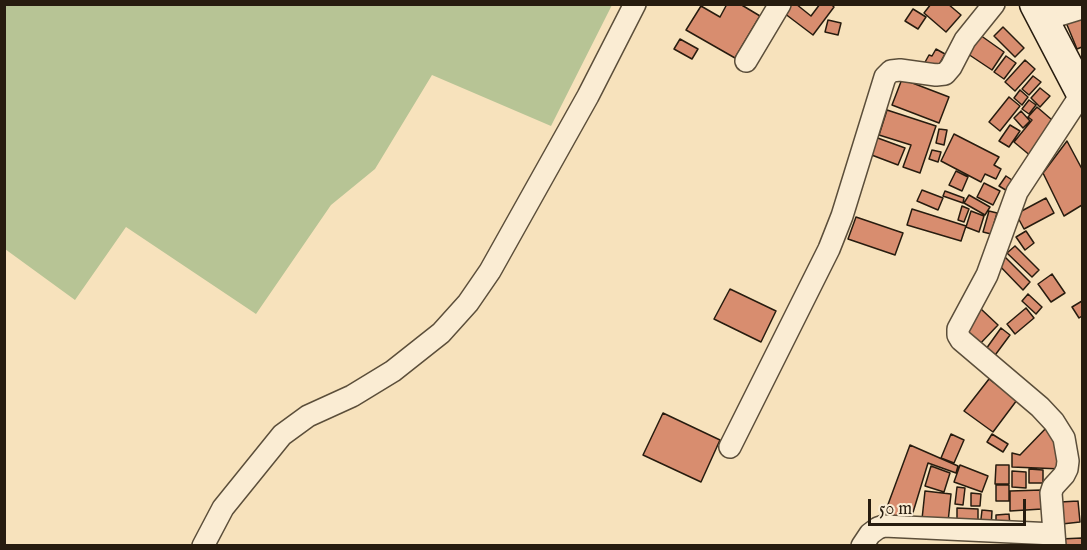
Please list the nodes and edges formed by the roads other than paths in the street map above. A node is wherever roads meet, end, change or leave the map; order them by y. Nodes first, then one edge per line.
1 (635, 4) edge
2 (780, 4) edge
3 (994, 4) edge
4 (1083, 8) edge
5 (1039, 12) edge
6 (746, 61) dead end
7 (1082, 94) edge
8 (730, 447) dead end
9 (983, 537) edge
10 (1054, 540) edge
11 (203, 546) edge
12 (862, 546) edge

1 - 11 street
2 - 6 street
3 - 8 street
4 - 5 street
5 - 7 main road
7 - 10 street
9 - 10 street
9 - 12 street

